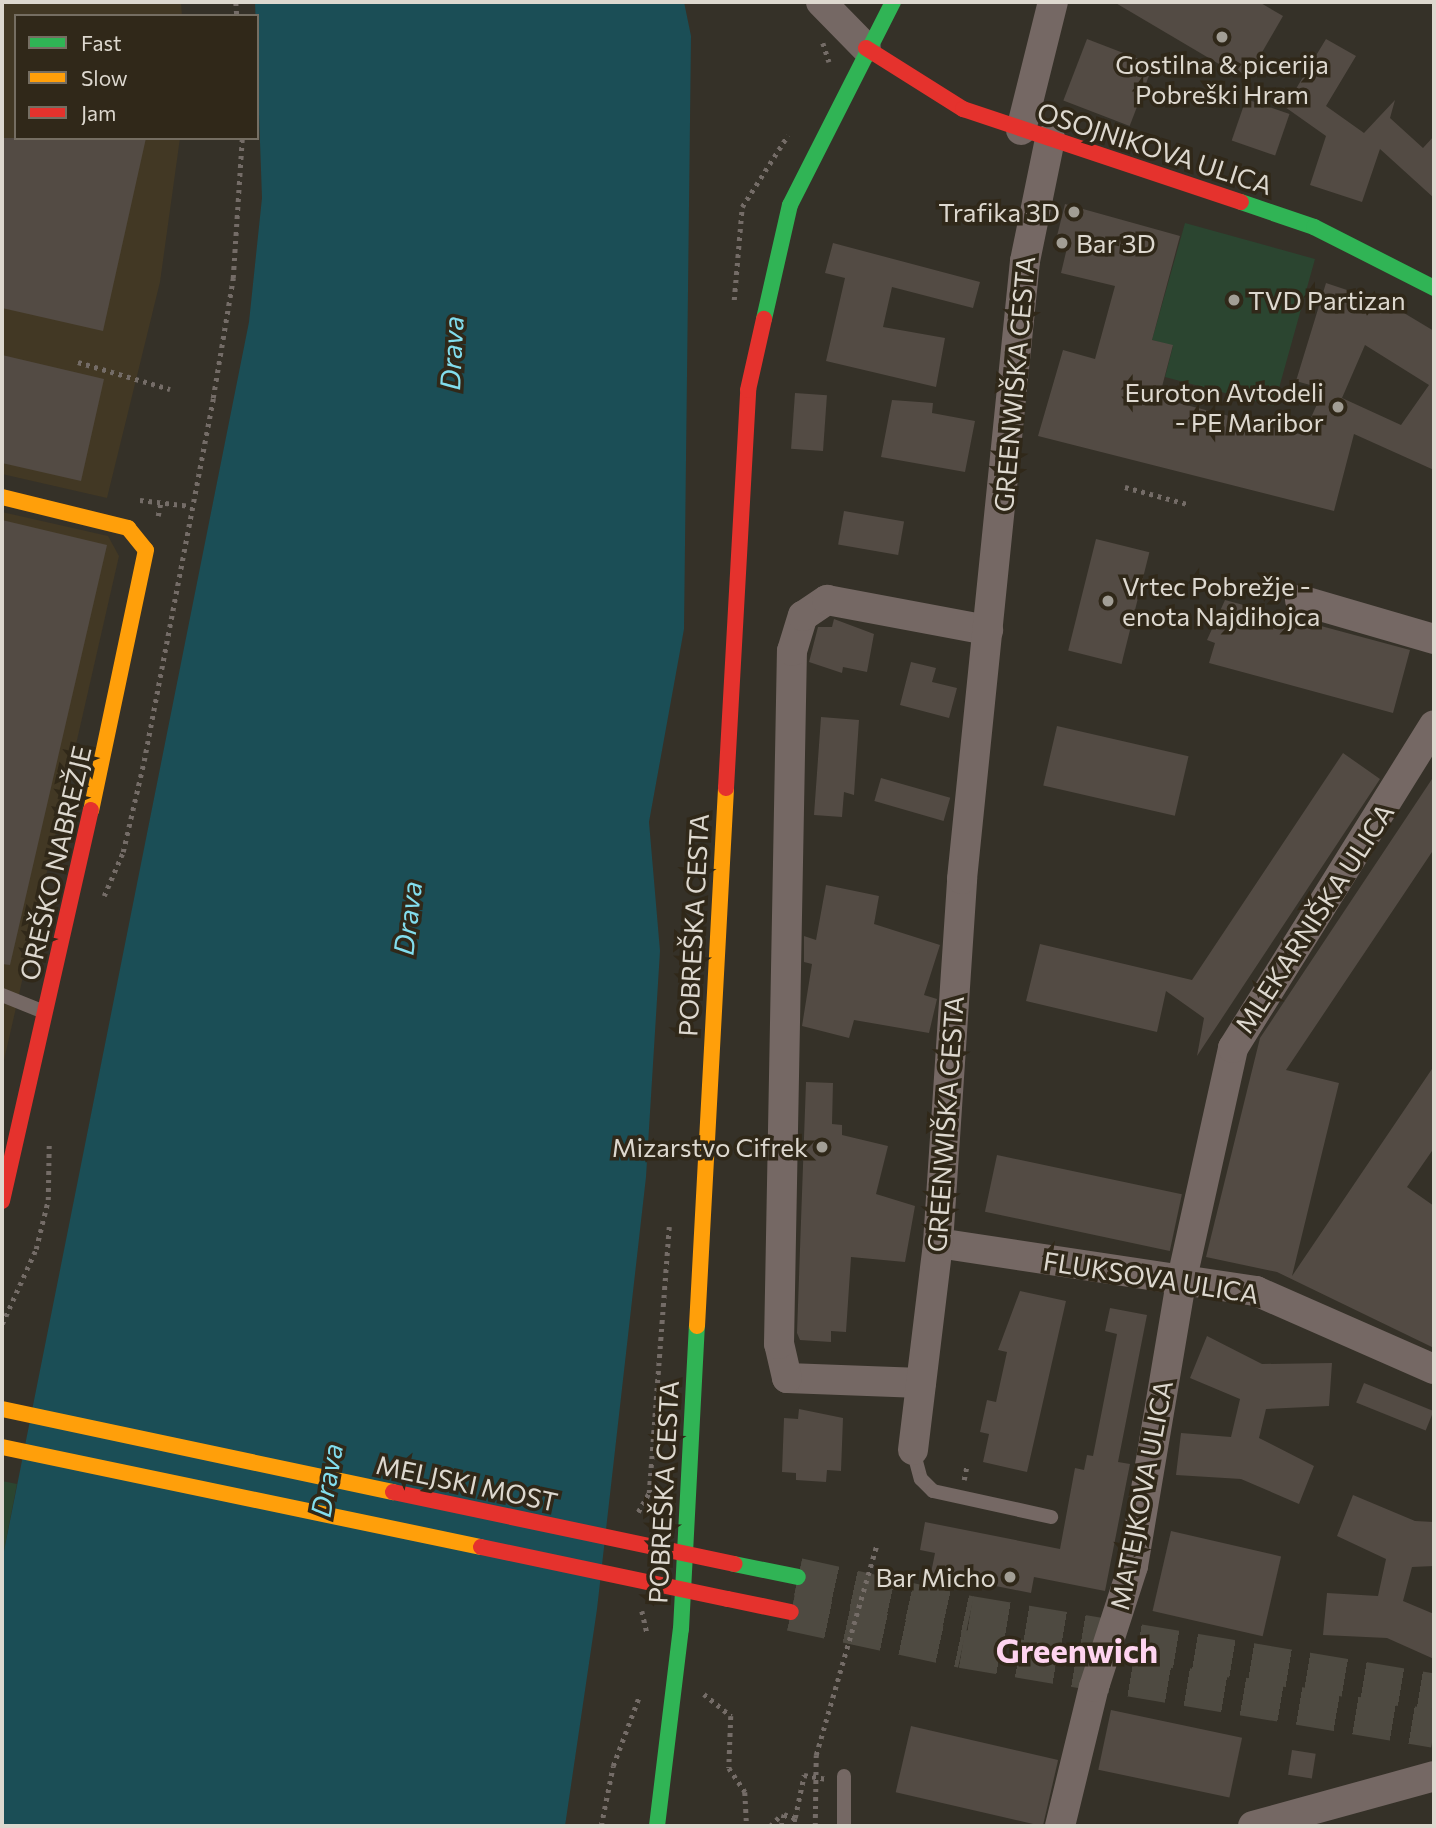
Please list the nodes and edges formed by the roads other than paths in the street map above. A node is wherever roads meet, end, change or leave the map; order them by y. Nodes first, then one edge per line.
1 (821, 2) edge
2 (893, 2) edge
3 (1053, 2) edge
4 (866, 48) junction
5 (1021, 130) junction
6 (1050, 139) junction
7 (1434, 288) edge
8 (2, 497) edge
9 (1300, 600) dead end
10 (988, 630) junction
11 (1434, 639) edge
12 (1434, 725) edge
13 (2, 995) edge
14 (45, 1013) junction
15 (2, 1202) edge
16 (938, 1243) junction
17 (1181, 1283) junction
18 (1434, 1369) edge
19 (921, 1382) junction
20 (2, 1409) edge
21 (6, 1428) edge
22 (2, 1447) edge
23 (913, 1450) joint
24 (1051, 1517) dead end
25 (683, 1569) junction
26 (798, 1577) tunnel mouth
27 (791, 1612) tunnel mouth
28 (844, 1776) dead end
29 (1434, 1776) edge
30 (657, 1826) edge
31 (844, 1826) edge
32 (1060, 1826) edge
33 (1254, 1826) edge

1 - 4 street
2 - 4 main road, POBREŠKA CESTA
3 - 5 street
4 - 5 main road, OSOJNIKOVA ULICA
4 - 25 main road, POBREŠKA CESTA
5 - 6 main road, OSOJNIKOVA ULICA
6 - 7 main road, OSOJNIKOVA ULICA
6 - 10 street, GREENWIŠKA CESTA
8 - 14 main road, OREŠKO NABREŽJE
9 - 11 street
10 - 16 street, GREENWIŠKA CESTA
10 - 19 street
12 - 17 street, MLEKARNIŠKA ULICA
13 - 14 lane
14 - 15 main road, OREŠKO NABREŽJE
16 - 17 street, FLUKSOVA ULICA
16 - 19 street, GREENWIŠKA CESTA
17 - 18 street, FLUKSOVA ULICA
17 - 32 street, MATEJKOVA ULICA
19 - 23 street, GREENWIŠKA CESTA
20 - 26 main road, MELJSKI MOST, bridge
21 - 25 main road, MELJSKI MOST
22 - 27 main road, bridge
23 - 24 lane, GREENWIŠKA CESTA
25 - 30 main road, POBREŠKA CESTA
28 - 31 lane
29 - 33 street

